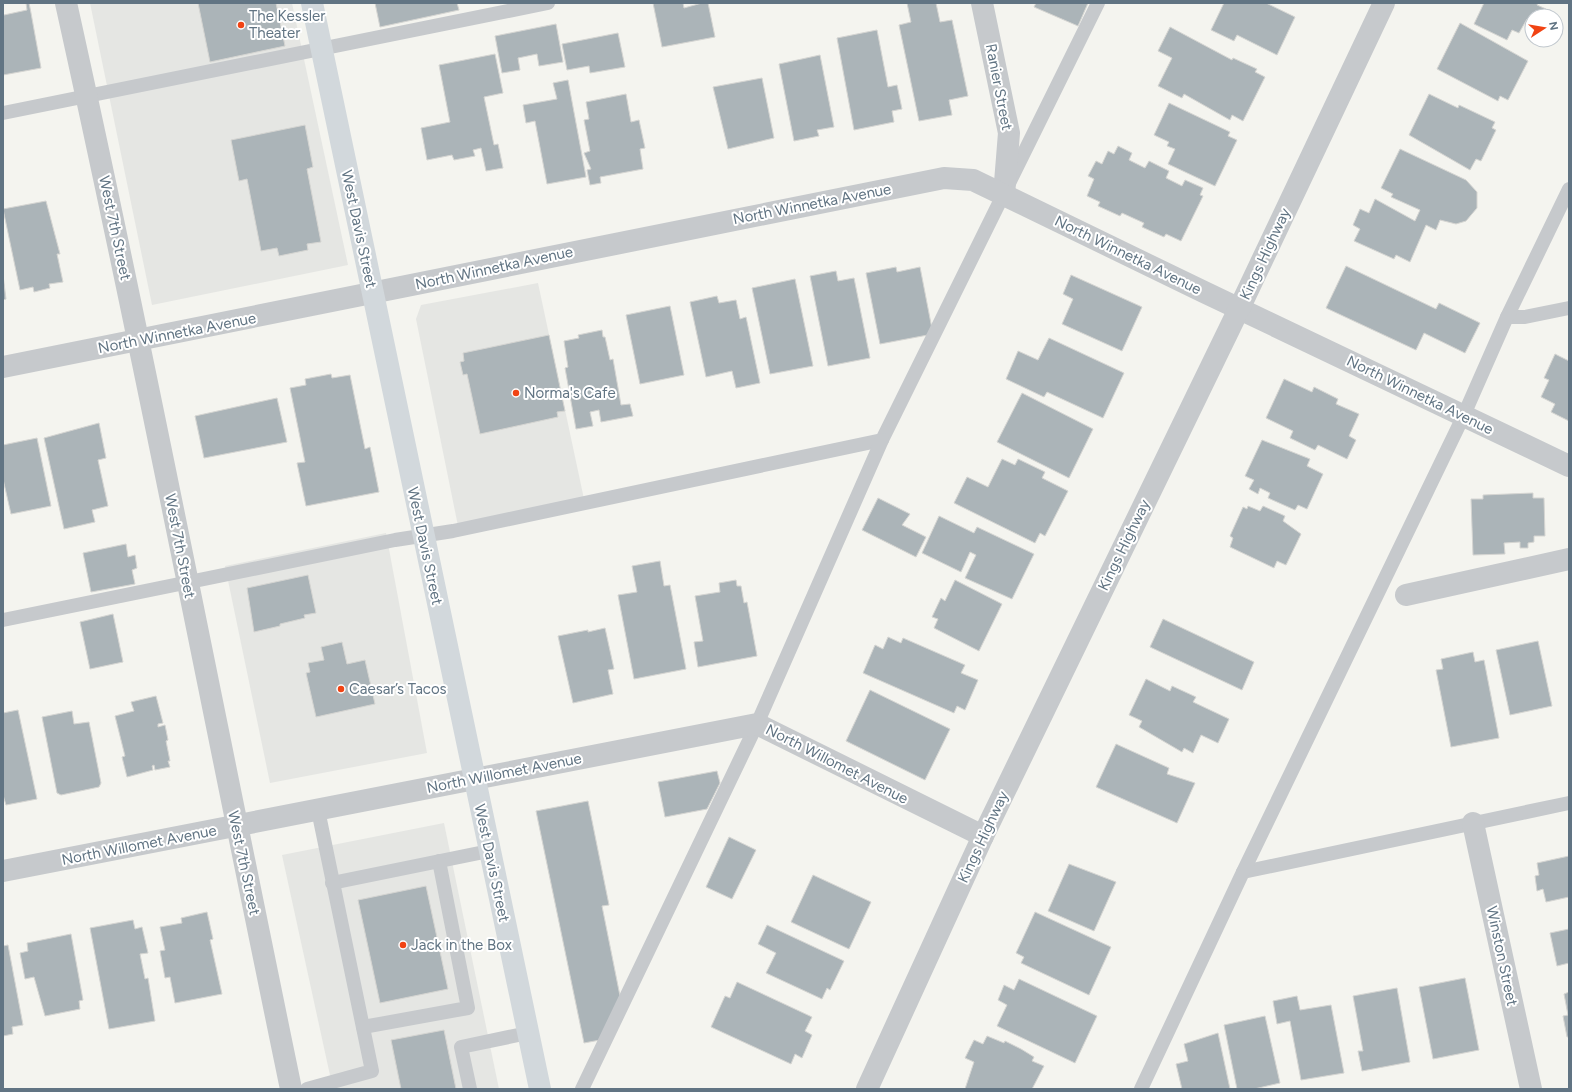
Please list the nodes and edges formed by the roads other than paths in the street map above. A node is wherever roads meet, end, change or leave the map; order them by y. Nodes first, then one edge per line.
1 (66, 3) edge
2 (312, 3) edge
3 (548, 3) edge
4 (982, 3) edge
5 (1098, 3) edge
6 (1384, 3) edge
7 (322, 48) junction
8 (86, 96) junction
9 (3, 113) edge
10 (1569, 189) edge
11 (1004, 195) junction
12 (372, 293) junction
13 (1569, 308) edge
14 (1239, 309) junction
15 (1507, 317) junction
16 (139, 341) junction
17 (3, 367) edge
18 (1463, 417) junction
19 (882, 440) junction
20 (1569, 466) edge
21 (422, 535) junction
22 (1569, 559) edge
23 (187, 582) junction
24 (1406, 595) dead end
25 (3, 620) edge
26 (757, 724) junction
27 (475, 779) junction
28 (1569, 803) edge
29 (318, 810) junction
30 (1473, 823) junction
31 (236, 826) junction
32 (983, 836) junction
33 (489, 851) junction
34 (439, 861) junction
35 (3, 871) edge
36 (1243, 872) junction
37 (332, 883) junction
38 (363, 1027) junction
39 (528, 1033) junction
40 (291, 1089) edge
41 (307, 1089) edge
42 (470, 1089) edge
43 (540, 1089) edge
44 (582, 1089) edge
45 (867, 1089) edge
46 (1141, 1089) edge
47 (1531, 1089) edge

1 - 8 street, West 7th Street
2 - 7 main road, West Davis Street
3 - 7 lane
4 - 11 street, Ranier Street
5 - 11 lane
6 - 14 street, Kings Highway
7 - 8 lane
7 - 12 main road, West Davis Street
8 - 9 lane
8 - 16 street, West 7th Street
10 - 15 lane
11 - 12 street, North Winnetka Avenue
11 - 14 street, North Winnetka Avenue
11 - 19 lane
12 - 16 street, North Winnetka Avenue
12 - 21 main road, West Davis Street
13 - 15 lane
14 - 18 street, North Winnetka Avenue
14 - 32 street, Kings Highway
15 - 18 lane
16 - 17 street, North Winnetka Avenue
16 - 23 street, West 7th Street
18 - 20 street, North Winnetka Avenue
18 - 36 lane
19 - 21 lane
19 - 26 lane
21 - 23 lane
21 - 27 main road, West Davis Street
22 - 24 street
23 - 25 lane
23 - 31 street, West 7th Street
26 - 27 street, North Willomet Avenue
26 - 32 street, North Willomet Avenue
26 - 44 lane
27 - 29 street, North Willomet Avenue
27 - 33 main road, West Davis Street
28 - 30 lane
29 - 31 street, North Willomet Avenue
29 - 37 lane
30 - 36 lane
30 - 47 street, Winston Street
31 - 35 street, North Willomet Avenue
31 - 40 street, West 7th Street
32 - 45 street, Kings Highway
33 - 34 lane
33 - 39 main road, West Davis Street
34 - 37 lane
34 - 38 lane
36 - 46 lane
37 - 38 lane
38 - 41 lane
39 - 42 lane
39 - 43 main road, West Davis Street

